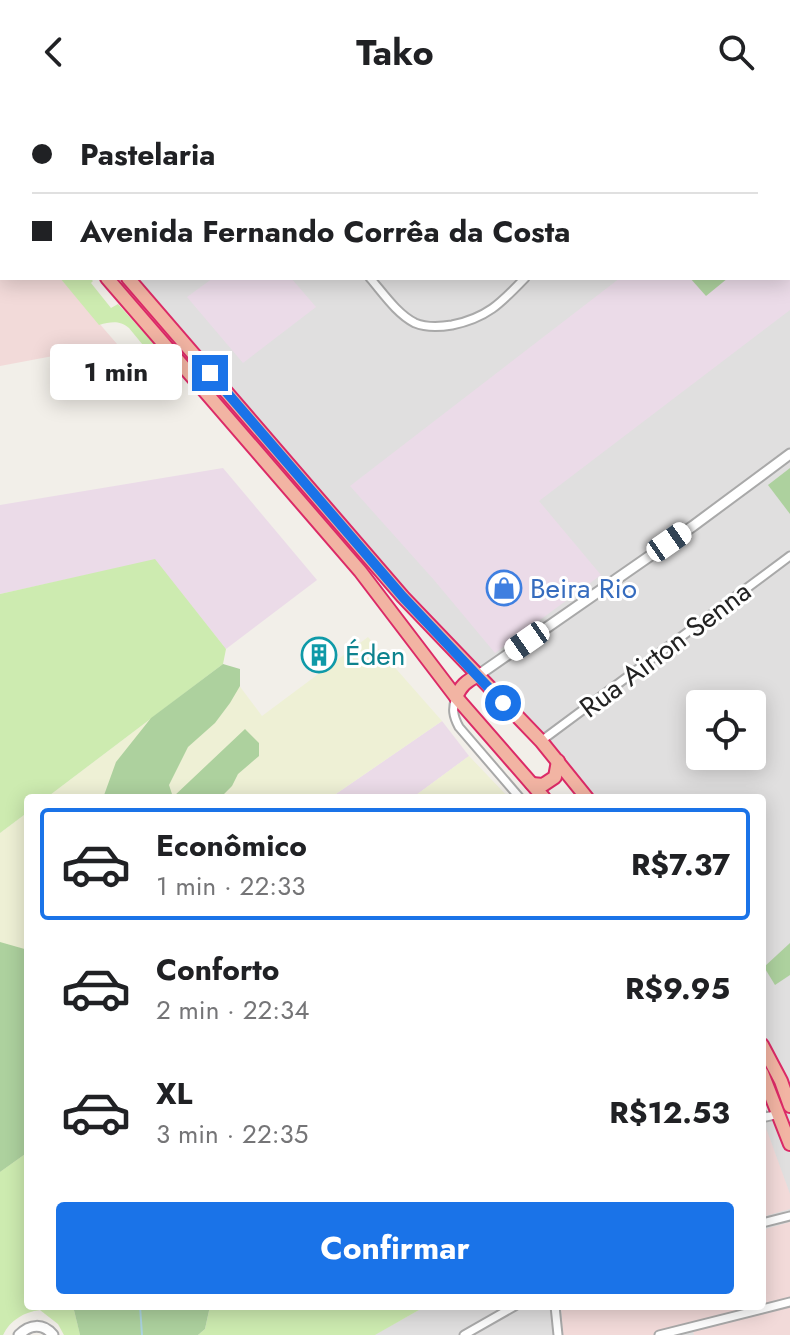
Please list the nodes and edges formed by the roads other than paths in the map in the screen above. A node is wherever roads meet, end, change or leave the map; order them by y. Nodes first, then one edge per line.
1 (106, 280) edge
2 (130, 280) edge
3 (372, 280) edge
4 (523, 280) edge
5 (790, 454) edge
6 (790, 556) edge
7 (477, 676) junction
8 (456, 697) junction
9 (541, 741) junction
10 (558, 761) junction
11 (532, 784) junction
12 (517, 794) edge
13 (541, 794) edge
14 (584, 794) edge
15 (766, 1053) edge
16 (766, 1080) edge
17 (784, 1110) edge
18 (790, 1144) edge
19 (790, 1216) edge
20 (766, 1222) edge
21 (790, 1302) edge
22 (766, 1309) edge
23 (508, 1310) edge
24 (555, 1310) edge
25 (763, 1310) edge
26 (691, 1331) edge
27 (19, 1335) edge
28 (53, 1335) edge
29 (464, 1335) edge
30 (558, 1335) edge
31 (659, 1335) edge

1 - 8 highway
2 - 7 highway
3 - 4 street
5 - 7 street
6 - 9 street, Rua Airton Senna
7 - 8 highway
7 - 9 highway
8 - 11 highway
8 - 12 street
9 - 10 highway
10 - 11 highway
10 - 14 highway
11 - 13 highway
15 - 17 highway
16 - 17 highway
17 - 18 highway
19 - 20 street
21 - 22 street
23 - 29 street
24 - 30 street
25 - 26 street
26 - 31 street
27 - 28 street

